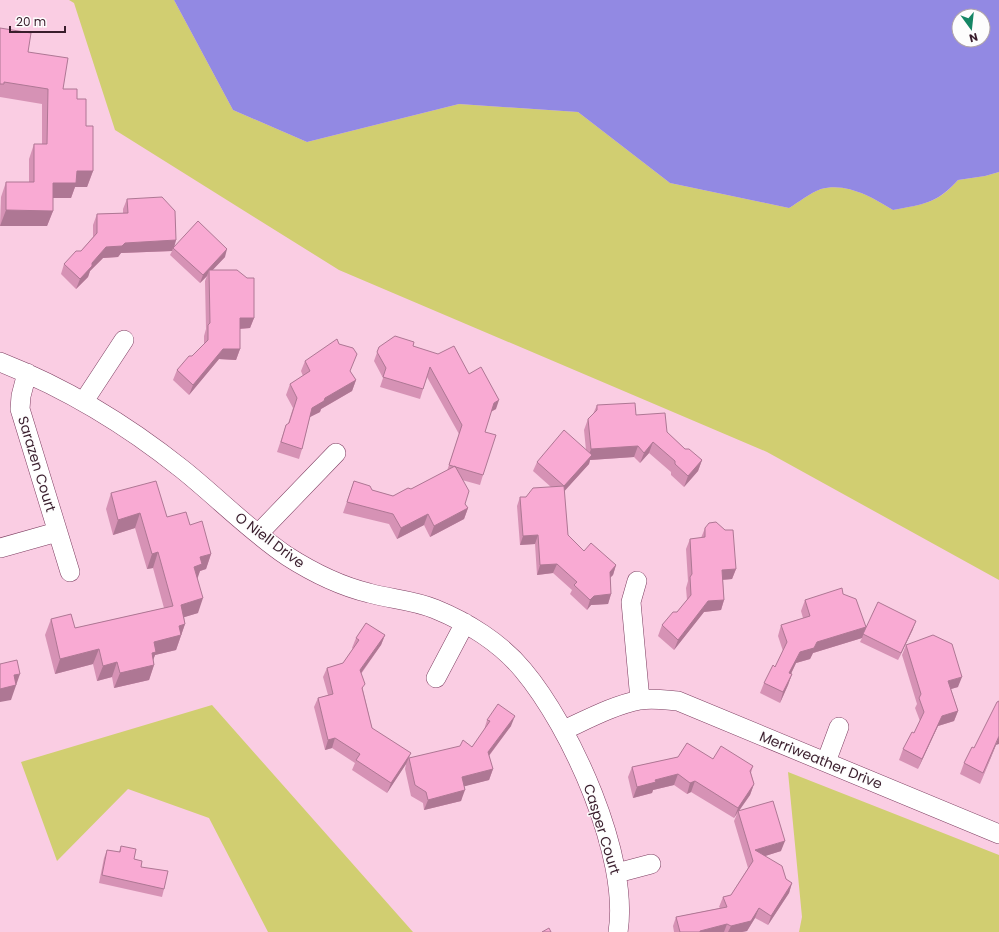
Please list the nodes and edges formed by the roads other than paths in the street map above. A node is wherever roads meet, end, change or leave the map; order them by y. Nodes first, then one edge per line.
1 (124, 340) dead end
2 (0, 362) edge
3 (27, 373) junction
4 (84, 402) junction
5 (336, 453) dead end
6 (57, 532) junction
7 (259, 533) junction
8 (0, 548) edge
9 (70, 572) dead end
10 (637, 581) dead end
11 (465, 623) junction
12 (436, 678) dead end
13 (640, 700) junction
14 (839, 727) dead end
15 (564, 730) junction
16 (826, 762) junction
17 (999, 834) edge
18 (652, 864) dead end
19 (617, 873) junction
20 (618, 932) edge

1 - 4 street
2 - 3 street, O Niell Drive
3 - 4 street, O Niell Drive
3 - 6 street, Sarazen Court
4 - 7 street, O Niell Drive
5 - 7 street
6 - 8 street, Sarazen Court
6 - 9 street, Sarazen Court
7 - 11 street, O Niell Drive
10 - 13 street
11 - 12 street
11 - 15 street, O Niell Drive
13 - 15 street
13 - 16 street, Merriweather Drive
14 - 16 street
15 - 19 street, Casper Court
16 - 17 street, Merriweather Drive
18 - 19 street
19 - 20 street, Casper Court

